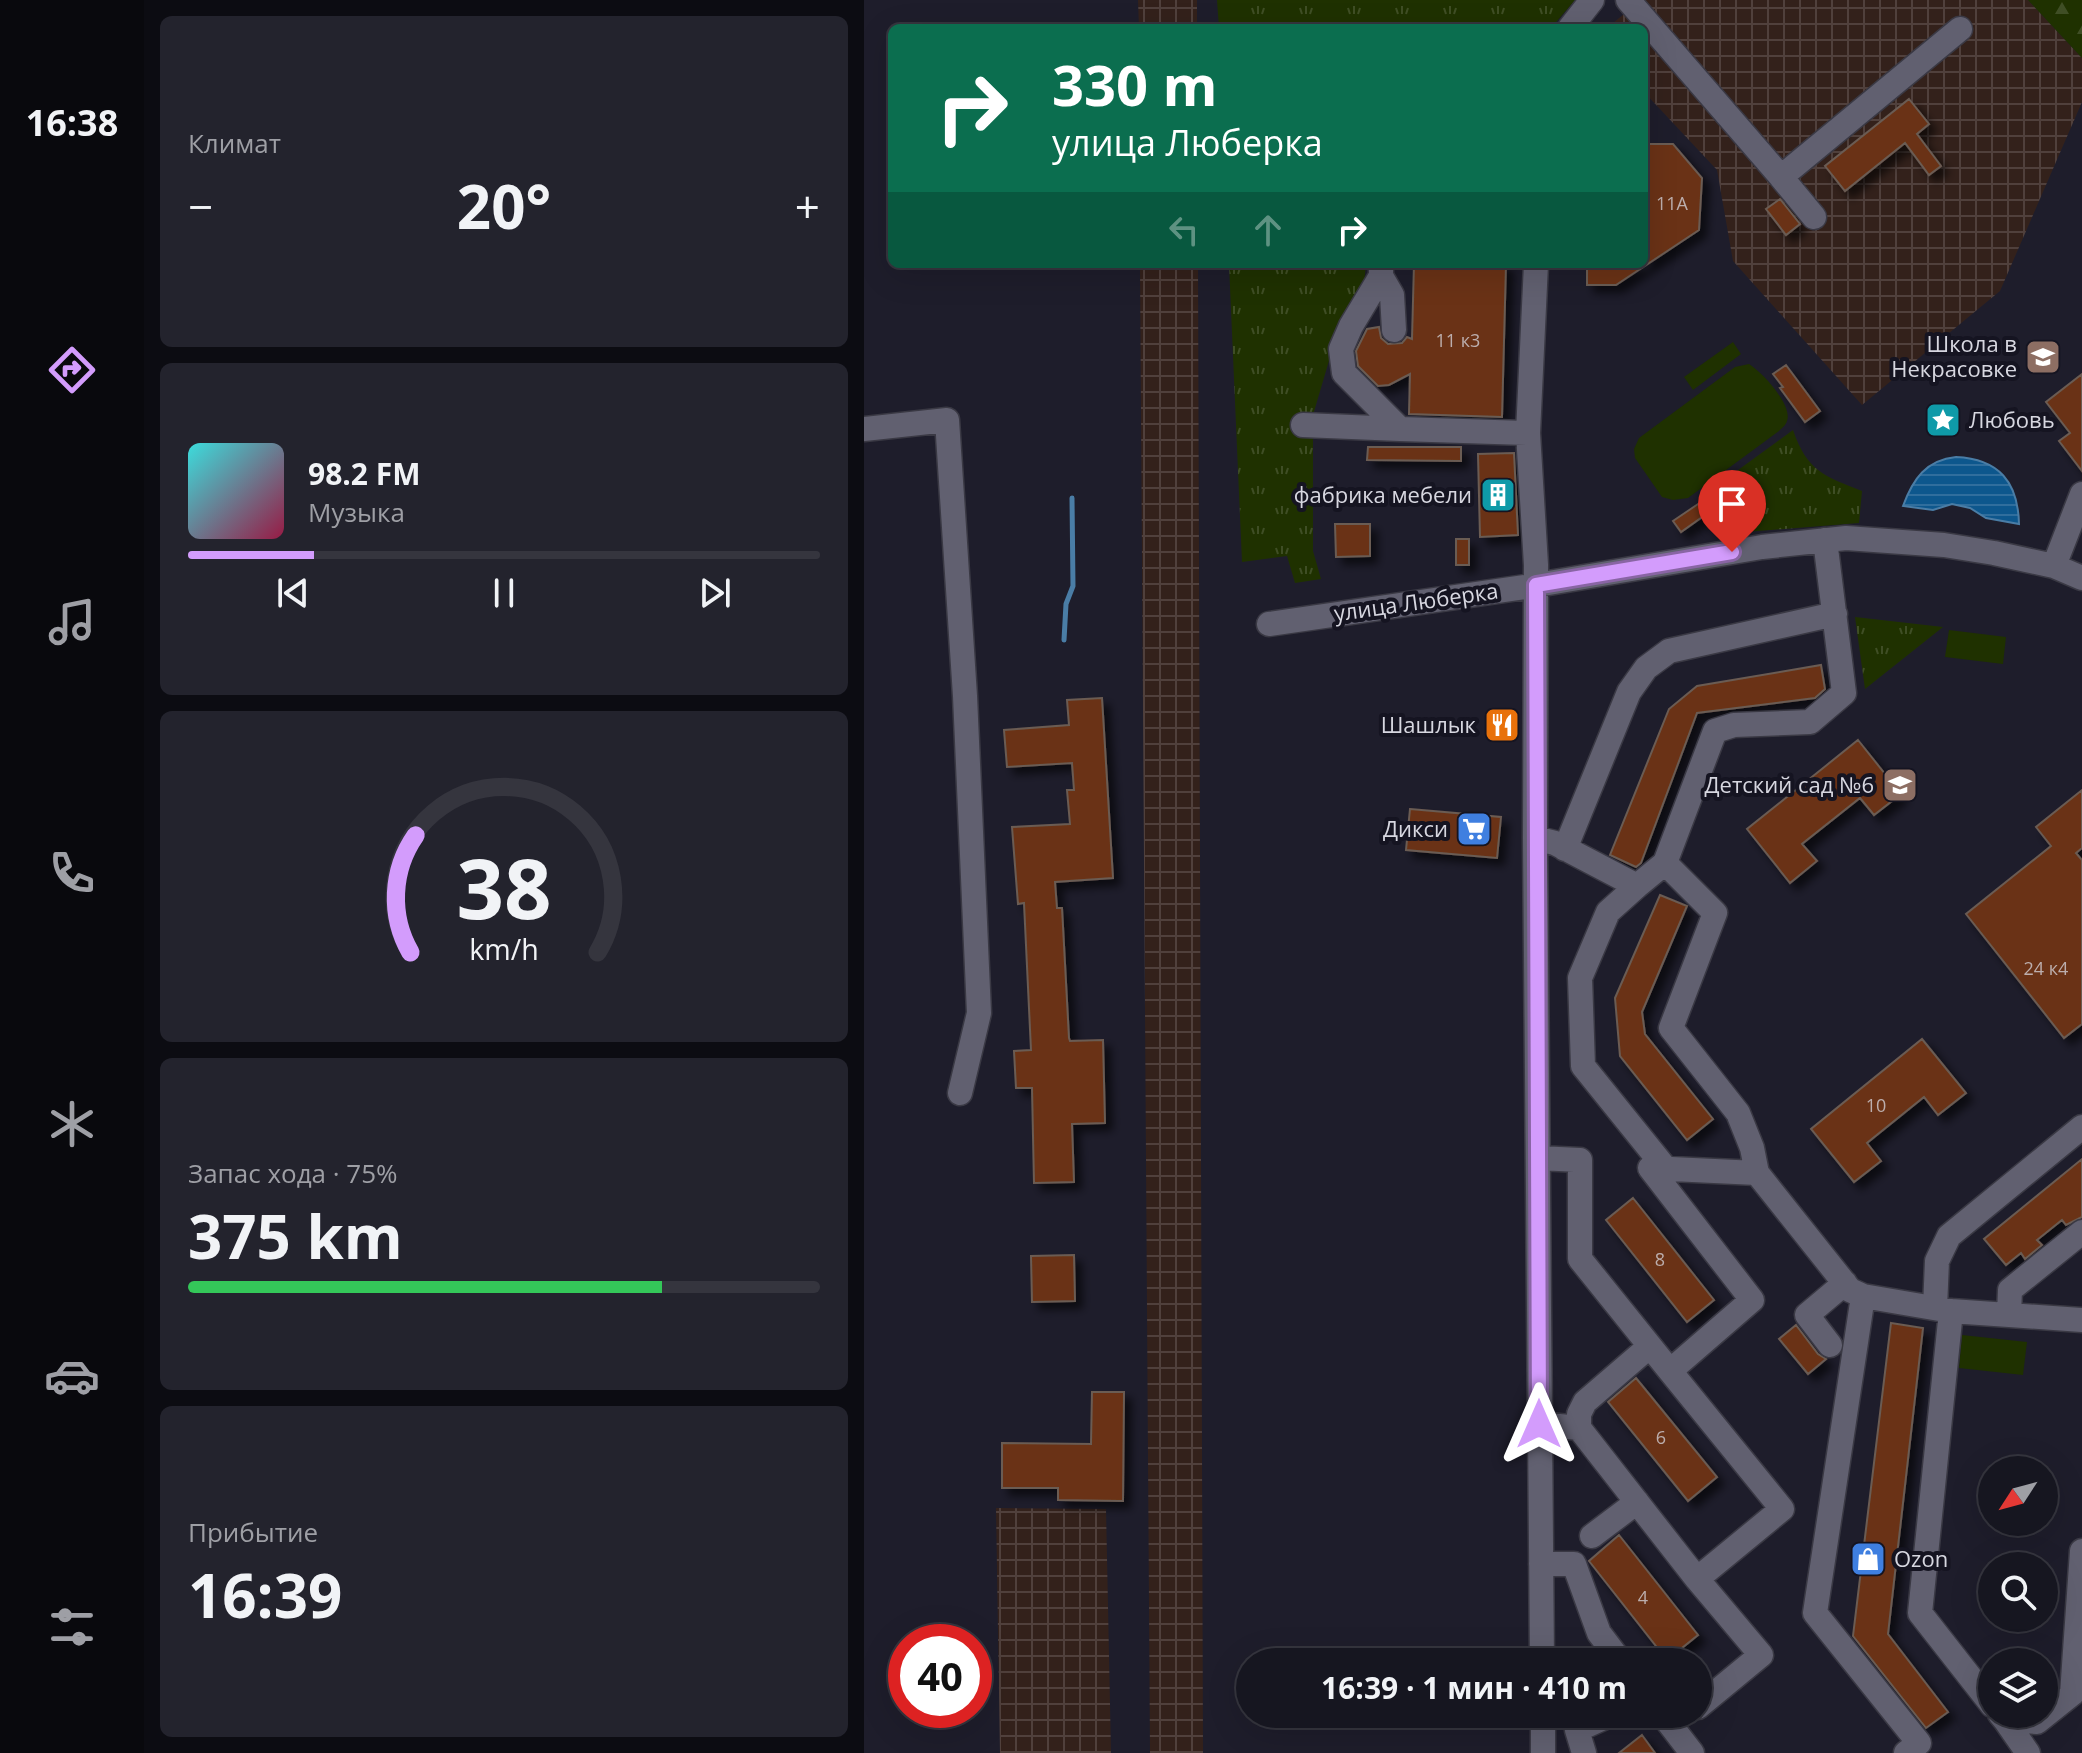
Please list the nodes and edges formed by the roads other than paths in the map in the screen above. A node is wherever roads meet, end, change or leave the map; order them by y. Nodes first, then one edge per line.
1 (1592, 0) edge
2 (1628, 0) edge
3 (1573, 24) edge
4 (1960, 29) dead end
5 (1781, 177) junction
6 (1814, 217) dead end
7 (1536, 268) edge
8 (1377, 278) edge
9 (1368, 329) dead end
10 (1394, 330) dead end
11 (1303, 425) dead end
12 (864, 429) edge
13 (1400, 429) junction
14 (1528, 433) junction
15 (2082, 494) edge
16 (1825, 540) junction
17 (2054, 566) junction
18 (2082, 578) edge
19 (1536, 585) junction
20 (1835, 614) junction
21 (1269, 624) dead end
22 (1535, 838) junction
23 (1565, 849) junction
24 (1665, 863) junction
25 (1637, 886) junction
26 (960, 1093) dead end
27 (2082, 1127) edge
28 (1538, 1158) junction
29 (1666, 1169) junction
30 (1757, 1173) junction
31 (2082, 1232) edge
32 (1854, 1289) junction
33 (1943, 1309) junction
34 (2009, 1315) junction
35 (2082, 1320) edge
36 (1830, 1345) dead end
37 (1650, 1346) junction
38 (1670, 1371) junction
39 (1539, 1424) junction
40 (1579, 1428) junction
41 (1637, 1502) junction
42 (1592, 1536) dead end
43 (2082, 1551) edge
44 (1541, 1564) junction
45 (1697, 1579) junction
46 (1542, 1648) edge
47 (1610, 1648) edge
48 (1978, 1686) edge
49 (1712, 1695) edge
50 (2077, 1701) edge
51 (2058, 1711) edge
52 (1543, 1728) edge
53 (1557, 1728) edge
54 (1596, 1728) edge
55 (1680, 1728) edge
56 (2010, 1728) edge
57 (1580, 1742) edge
58 (1918, 1750) edge
59 (1543, 1753) edge
60 (1692, 1753) edge
61 (2028, 1753) edge

1 - 3 street
2 - 5 street
4 - 5 street
5 - 6 street
7 - 14 street
8 - 9 street
8 - 10 street
8 - 13 street
11 - 13 street
12 - 26 street
13 - 14 street
14 - 19 street
15 - 17 street
16 - 17 street, улица Люберка
16 - 19 street, улица Люберка
16 - 20 street
17 - 18 street, улица Люберка
19 - 21 street, улица Люберка
19 - 22 street
20 - 23 street
20 - 24 street
22 - 23 street
22 - 28 street
23 - 25 street
24 - 25 street
24 - 30 street
25 - 29 street
27 - 33 street
28 - 37 street
28 - 39 street
29 - 30 street
29 - 38 street
30 - 32 street
31 - 34 street
32 - 33 street
32 - 36 street
32 - 58 street
33 - 34 street
33 - 48 street
34 - 35 street
37 - 38 street
37 - 40 street
38 - 45 street
39 - 40 street
39 - 44 street
40 - 41 street
41 - 42 street
41 - 45 street
43 - 50 street
44 - 46 street
44 - 47 street
45 - 49 street
50 - 51 street
52 - 59 street
53 - 57 street
54 - 57 street
55 - 60 street
56 - 61 street

